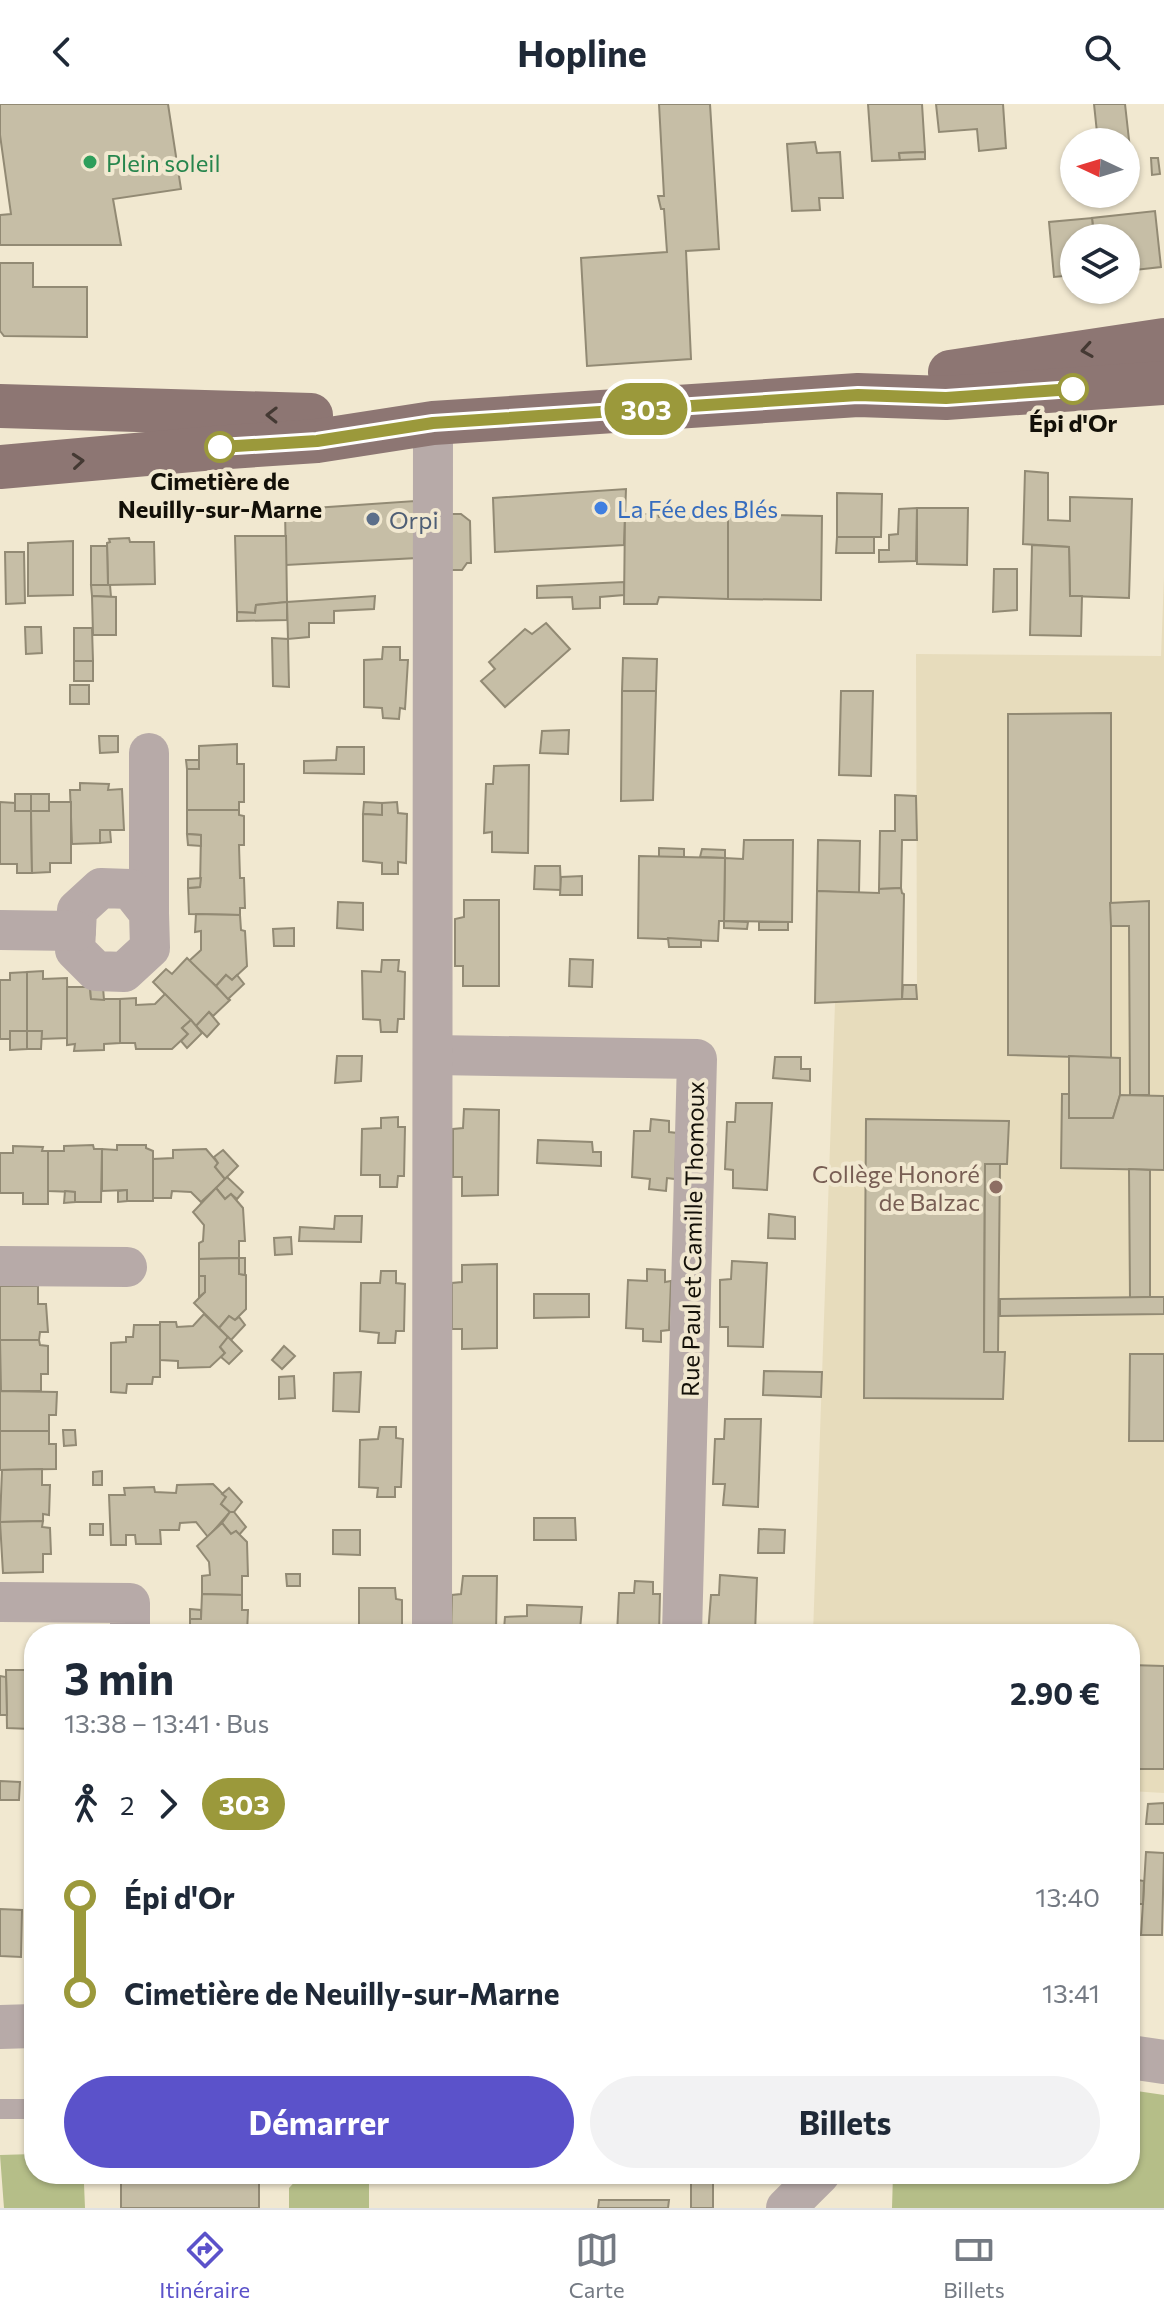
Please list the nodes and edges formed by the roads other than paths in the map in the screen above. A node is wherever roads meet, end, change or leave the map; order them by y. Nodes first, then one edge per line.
1 (1164, 340) edge
2 (1164, 383) edge
3 (858, 395) junction
4 (0, 406) edge
5 (433, 423) junction
6 (0, 467) edge
7 (149, 753) dead end
8 (149, 913) junction
9 (0, 930) edge
10 (76, 931) junction
11 (434, 1055) junction
12 (0, 1266) edge
13 (127, 1267) dead end
14 (0, 1602) edge
15 (130, 1624) edge
16 (432, 1624) edge
17 (682, 1624) edge
18 (24, 2026) edge
19 (0, 2027) edge
20 (1140, 2058) edge
21 (1164, 2062) edge
22 (0, 2109) edge
23 (24, 2109) edge
24 (810, 2184) edge
25 (786, 2208) edge

1 -> 3 main road
2 - 3 main road
3 - 5 main road
5 -> 4 main road
6 -> 5 main road
5 - 11 street
7 - 8 street
8 - 10 street
8 - 10 street
9 - 10 street
11 - 16 street
11 - 17 street, Rue Paul et Camille Thomoux
12 - 13 street
14 - 15 street
18 - 19 street
20 - 21 street
22 - 23 lane
24 - 25 street

